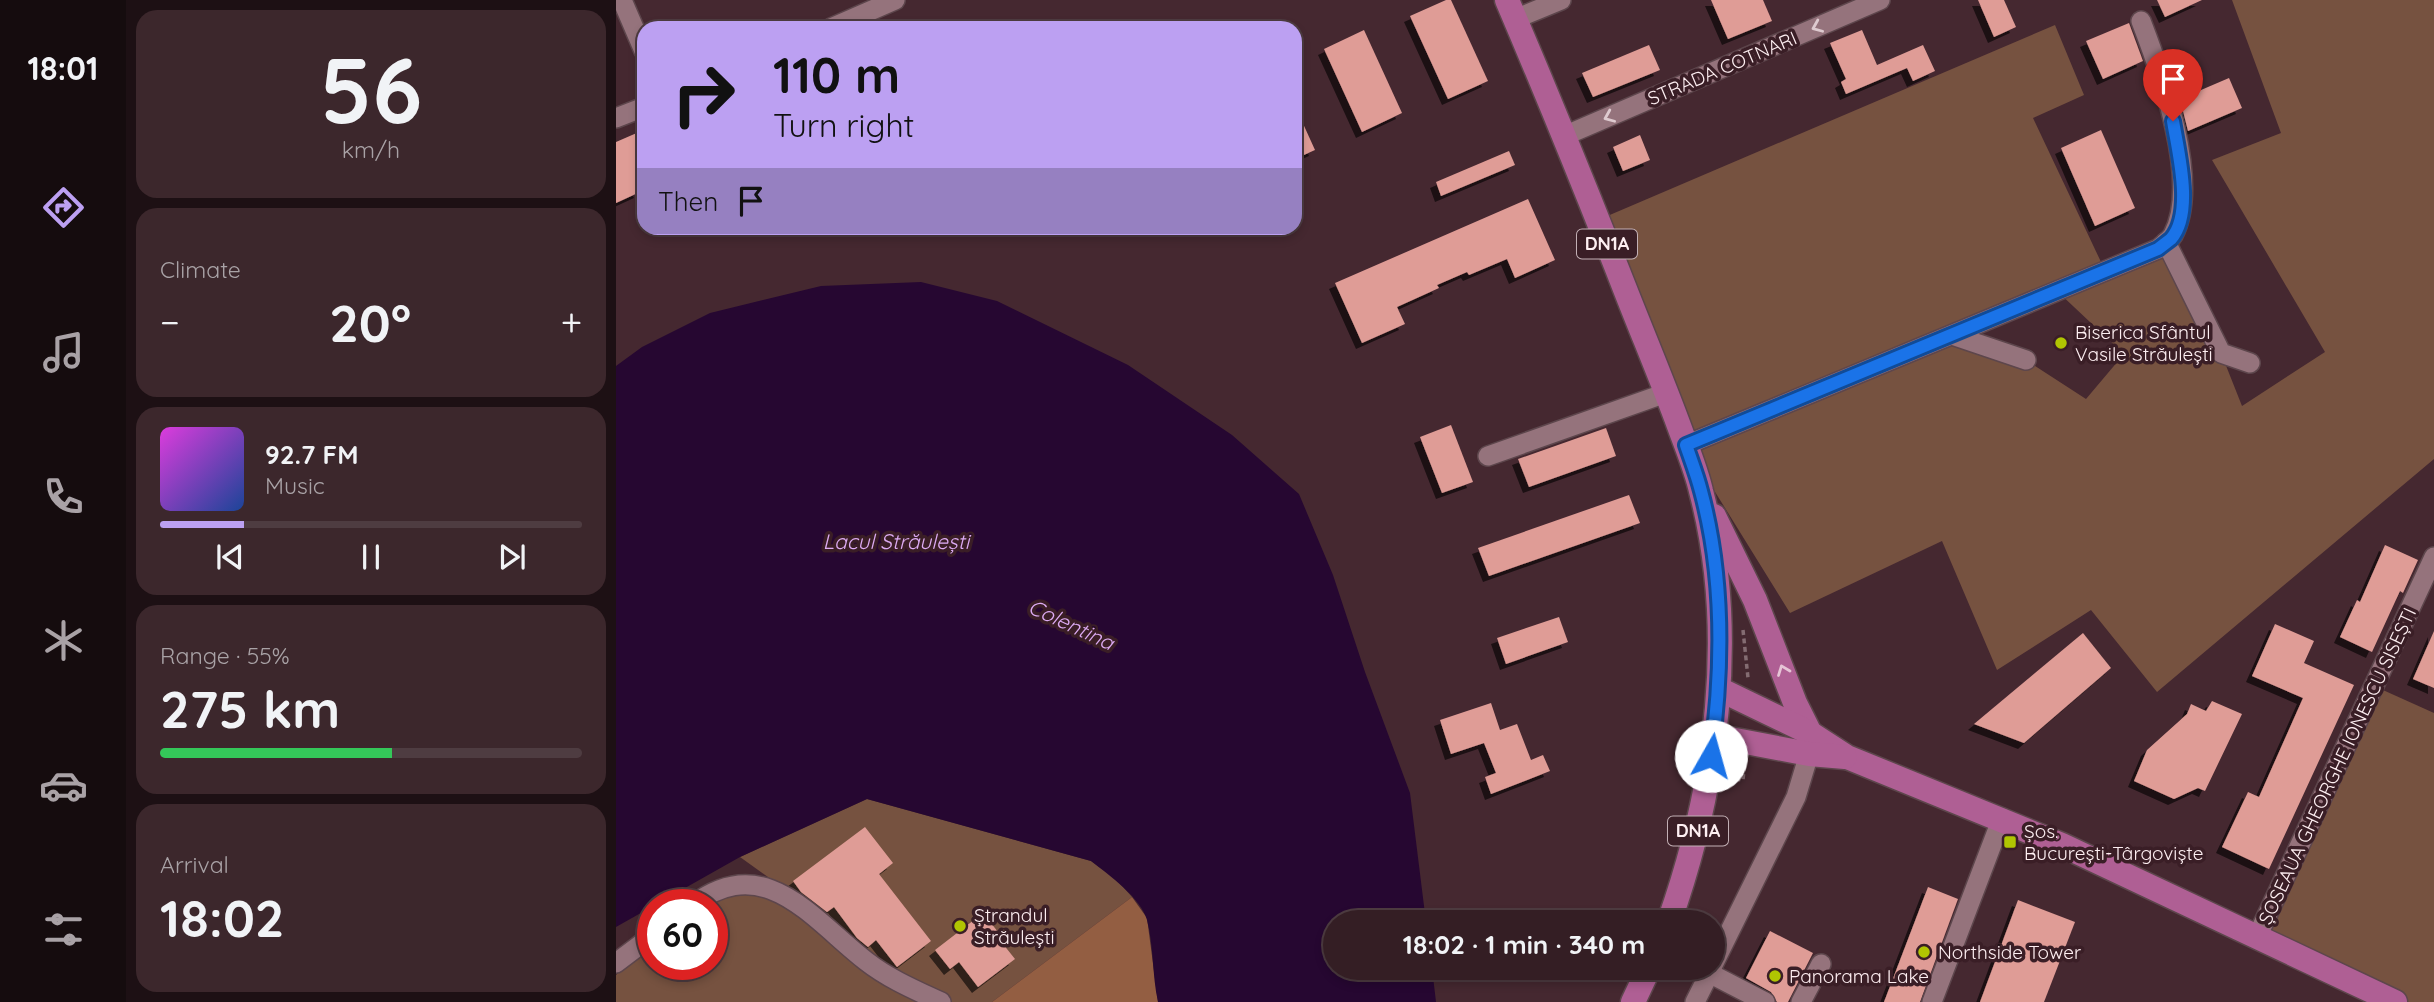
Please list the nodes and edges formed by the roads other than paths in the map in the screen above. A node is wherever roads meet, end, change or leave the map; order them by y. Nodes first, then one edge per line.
1 (622, 0) edge
2 (895, 0) edge
3 (1561, 0) edge
4 (1880, 0) edge
5 (1511, 9) edge
6 (847, 21) edge
7 (2141, 21) dead end
8 (637, 35) edge
9 (637, 110) edge
10 (616, 118) edge
11 (1564, 136) junction
12 (2166, 242) junction
13 (1952, 335) junction
14 (2026, 360) dead end
15 (2250, 363) dead end
16 (1666, 393) junction
17 (1686, 445) junction
18 (1488, 456) dead end
19 (1701, 491) junction
20 (2434, 558) edge
21 (1718, 689) junction
22 (1714, 736) junction
23 (1809, 744) junction
24 (2002, 818) junction
25 (723, 889) edge
26 (1673, 910) edge
27 (2257, 937) junction
28 (1725, 941) edge
29 (637, 947) edge
30 (616, 963) edge
31 (1821, 964) dead end
32 (1725, 978) edge
33 (1643, 980) edge
34 (1706, 980) edge
35 (941, 1002) edge
36 (1633, 1002) edge
37 (1695, 1002) edge
38 (1765, 1002) edge
39 (1801, 1002) edge
40 (1932, 1002) edge
41 (2395, 1002) edge

1 - 8 street
2 - 6 street
3 - 5 street
4 -> 11 street, STRADA COTNARI
5 - 11 main road, DN1A
7 - 12 street
9 - 10 street
11 - 16 main road, DN1A
12 - 13 street
12 - 15 street
13 - 14 street
13 - 17 street
16 - 17 main road, DN1A
16 - 18 street
17 - 19 main road, DN1A
19 - 21 main road, DN1A
23 -> 19 main road
20 - 27 street, ȘOSEAUA GHEORGHE IONESCU SISEȘTI
21 - 22 main road, DN1A
21 - 23 main road, ȘOSEAUA GHEORGHE IONESCU SISEȘTI
22 - 23 main road, ȘOSEAUA GHEORGHE IONESCU SISEȘTI
22 - 26 main road, DN1A
23 - 24 main road, ȘOSEAUA GHEORGHE IONESCU SISEȘTI
23 - 28 street
24 - 27 main road, ȘOSEAUA GHEORGHE IONESCU SISEȘTI
24 - 40 street
25 - 35 street
27 - 41 main road, ȘOSEAUA GHEORGHE IONESCU SISEȘTI
29 - 30 street
31 - 39 street
32 - 38 street
33 - 36 main road
34 - 37 street

